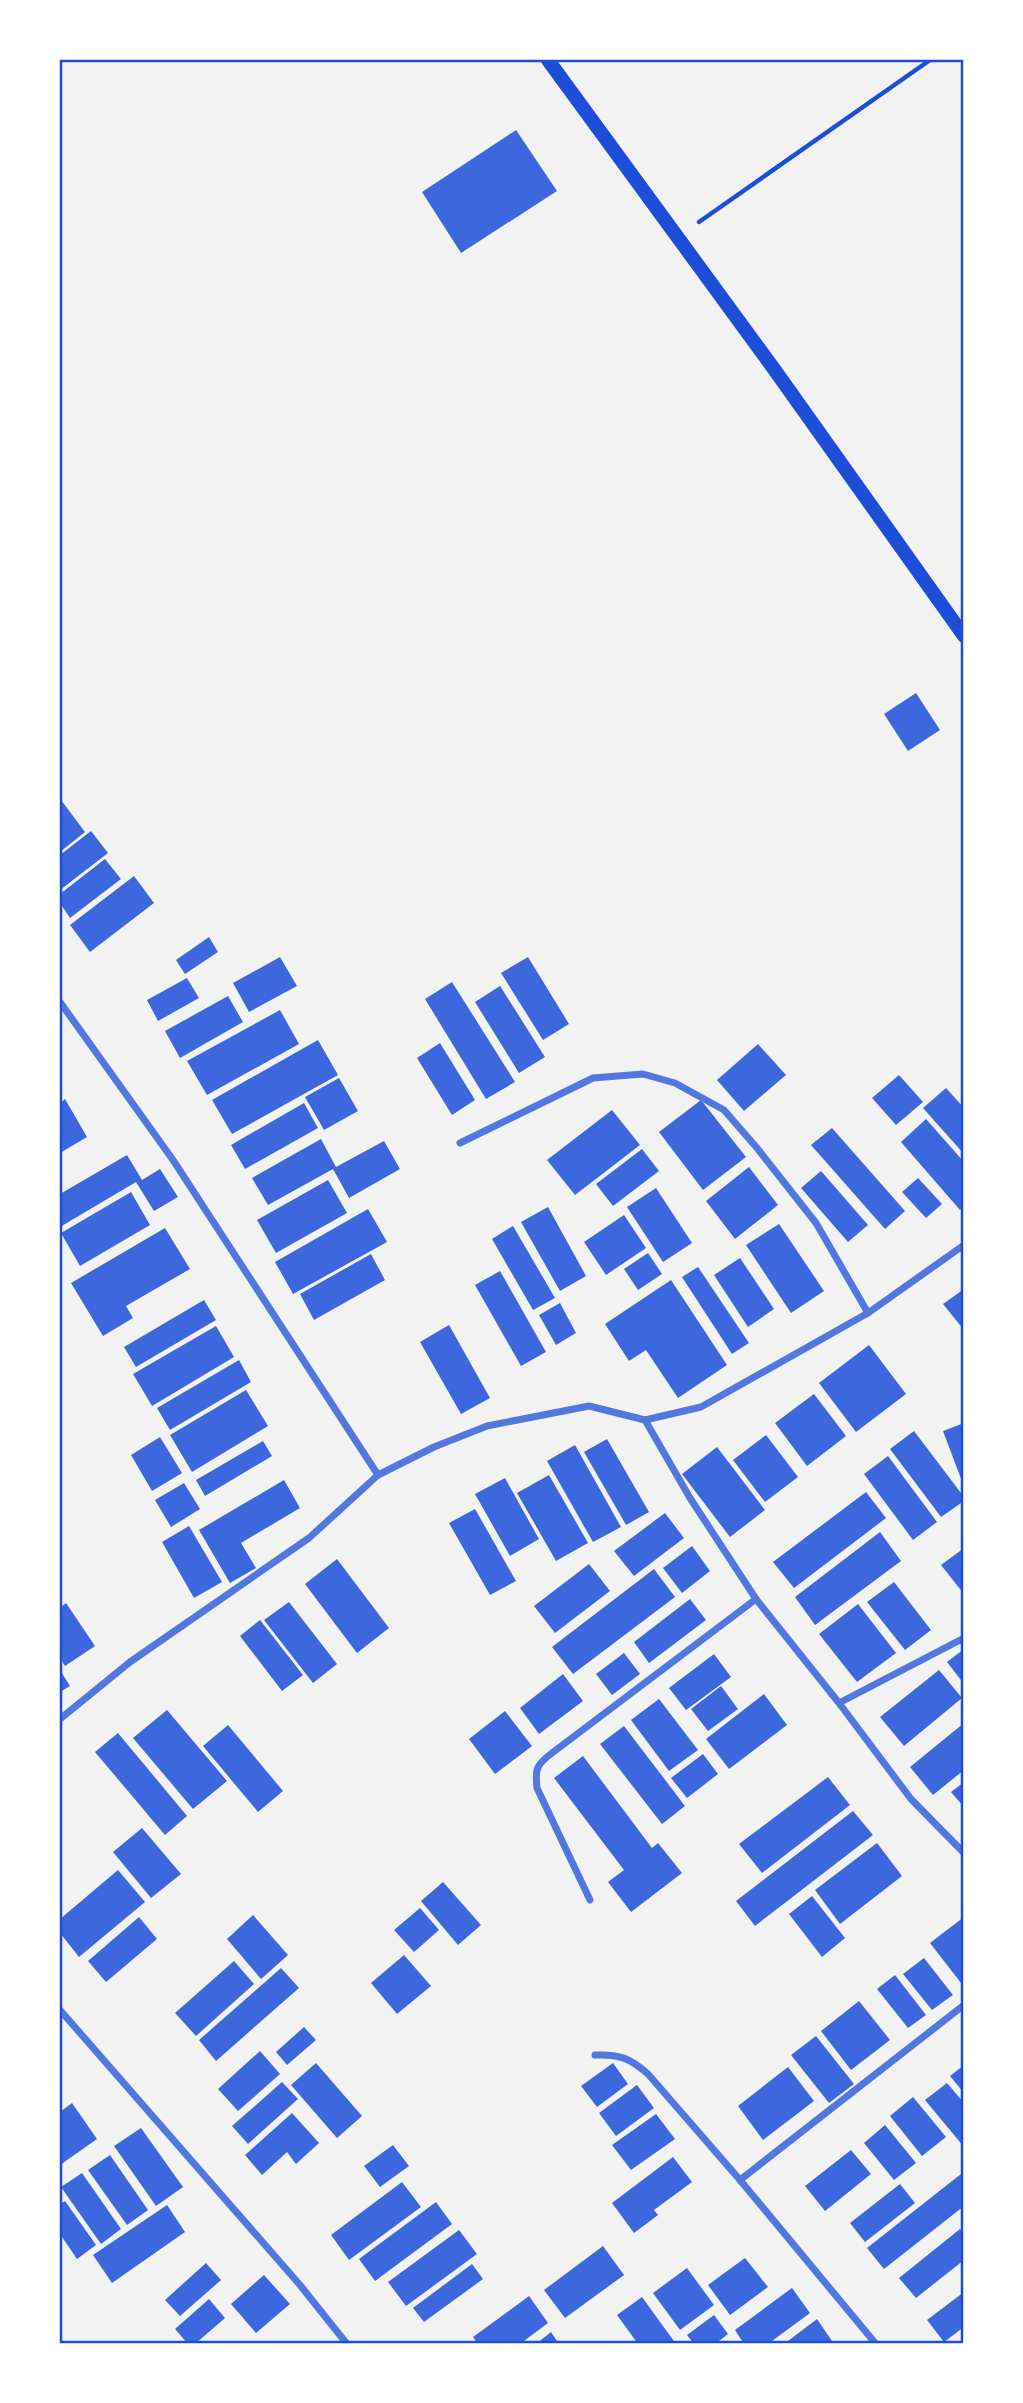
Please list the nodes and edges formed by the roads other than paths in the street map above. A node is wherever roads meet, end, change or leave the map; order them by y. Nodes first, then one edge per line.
1 (548, 60) edge
2 (964, 636) edge
3 (60, 1002) edge
4 (460, 1143) dead end
5 (964, 1245) edge
6 (868, 1313) junction
7 (645, 1420) junction
8 (378, 1475) junction
9 (756, 1600) junction
10 (964, 1638) edge
11 (839, 1703) junction
12 (60, 1719) edge
13 (964, 1853) edge
14 (590, 1900) dead end
15 (964, 2005) edge
16 (60, 2010) edge
17 (595, 2055) dead end
18 (740, 2180) junction
19 (347, 2343) edge
20 (876, 2343) edge

1 - 2 main road
3 - 8 street
4 - 6 street
5 - 6 street
6 - 7 street
7 - 8 street
7 - 9 street
8 - 12 street
9 - 11 street
9 - 14 street
10 - 11 street
11 - 13 street
15 - 18 street
16 - 19 street
17 - 18 street
18 - 20 street

